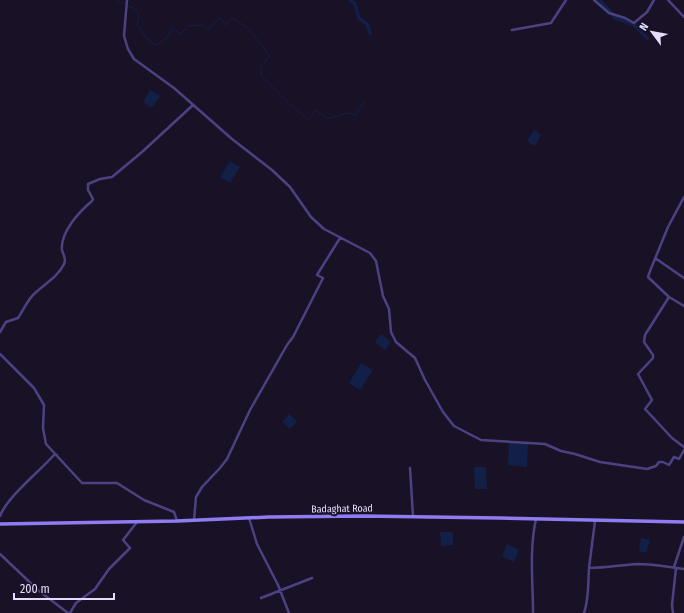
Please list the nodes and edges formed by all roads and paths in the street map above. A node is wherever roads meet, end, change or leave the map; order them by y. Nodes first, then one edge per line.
1 (127, 0) edge
2 (566, 0) edge
3 (594, 0) edge
4 (654, 0) edge
5 (668, 0) edge
6 (684, 17) edge
7 (512, 30) dead end
8 (193, 105) junction
9 (684, 197) edge
10 (340, 238) junction
11 (655, 258) junction
12 (684, 278) edge
13 (669, 297) junction
14 (684, 306) edge
15 (0, 332) edge
16 (0, 354) edge
17 (684, 448) edge
18 (57, 455) junction
19 (410, 468) dead end
20 (0, 516) edge
21 (413, 516) junction
22 (248, 517) junction
23 (536, 519) junction
24 (194, 520) junction
25 (177, 521) junction
26 (595, 521) junction
27 (137, 522) junction
28 (684, 522) edge
29 (0, 524) edge
30 (684, 537) edge
31 (0, 554) edge
32 (675, 567) junction
33 (589, 568) junction
34 (684, 569) edge
35 (312, 578) dead end
36 (279, 591) junction
37 (261, 598) dead end
38 (69, 613) edge
39 (289, 613) edge
40 (533, 613) edge
41 (584, 613) edge
42 (673, 613) edge

1 - 8 street
2 - 7 street
3 - 4 street
5 - 6 street
8 - 10 street
8 - 15 street
9 - 11 street
10 - 17 street
10 - 24 street
11 - 12 street
11 - 13 street
13 - 14 street
13 - 17 street
16 - 18 street
18 - 20 street
18 - 25 street
19 - 21 street
21 - 22 main road, Badaghat Road
21 - 23 main road, Badaghat Road
22 - 24 main road, Badaghat Road
22 - 36 street
23 - 26 main road, Badaghat Road
23 - 40 street
24 - 25 main road, Badaghat Road
25 - 27 main road, Badaghat Road
26 - 28 main road, Badaghat Road
26 - 33 street
27 - 29 main road, Badaghat Road
27 - 38 street
30 - 32 street
31 - 38 street
32 - 33 street
32 - 34 street
32 - 42 street
33 - 41 street
35 - 36 street
36 - 37 street
36 - 39 street

